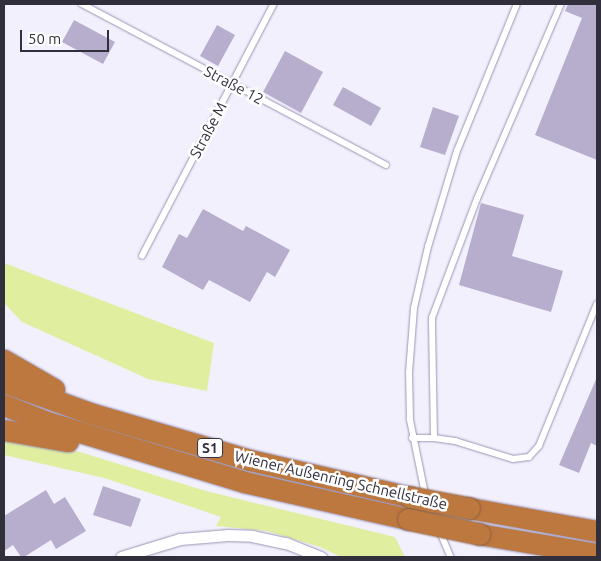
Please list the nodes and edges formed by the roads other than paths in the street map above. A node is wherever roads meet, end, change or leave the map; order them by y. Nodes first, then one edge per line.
1 (82, 4) edge
2 (274, 4) edge
3 (517, 4) edge
4 (562, 4) edge
5 (232, 84) junction
6 (386, 166) dead end
7 (142, 256) dead end
8 (597, 304) edge
9 (4, 360) edge
10 (4, 382) edge
11 (4, 405) edge
12 (90, 413) junction
13 (4, 430) edge
14 (412, 438) junction
15 (434, 438) junction
16 (128, 447) junction
17 (429, 506) dead end
18 (433, 515) dead end
19 (588, 529) edge
20 (597, 554) edge
21 (121, 557) edge
22 (321, 557) edge
23 (451, 557) edge

1 - 5 lane, Straße 12
2 - 5 lane, Straße M
3 - 14 lane
4 - 15 lane
5 - 6 lane, Straße 12
5 - 7 lane, Straße M
8 - 15 lane
9 - 12 highway
10 - 12 highway, Wiener Außenring Schnellstraße / S1
11 - 16 highway, Wiener Außenring Schnellstraße / S1
12 - 19 highway, Wiener Außenring Schnellstraße / S1, bridge
13 - 16 highway
14 - 15 lane
14 - 17 lane
16 - 20 highway, Wiener Außenring Schnellstraße / S1, bridge
18 - 23 lane
21 - 22 street

